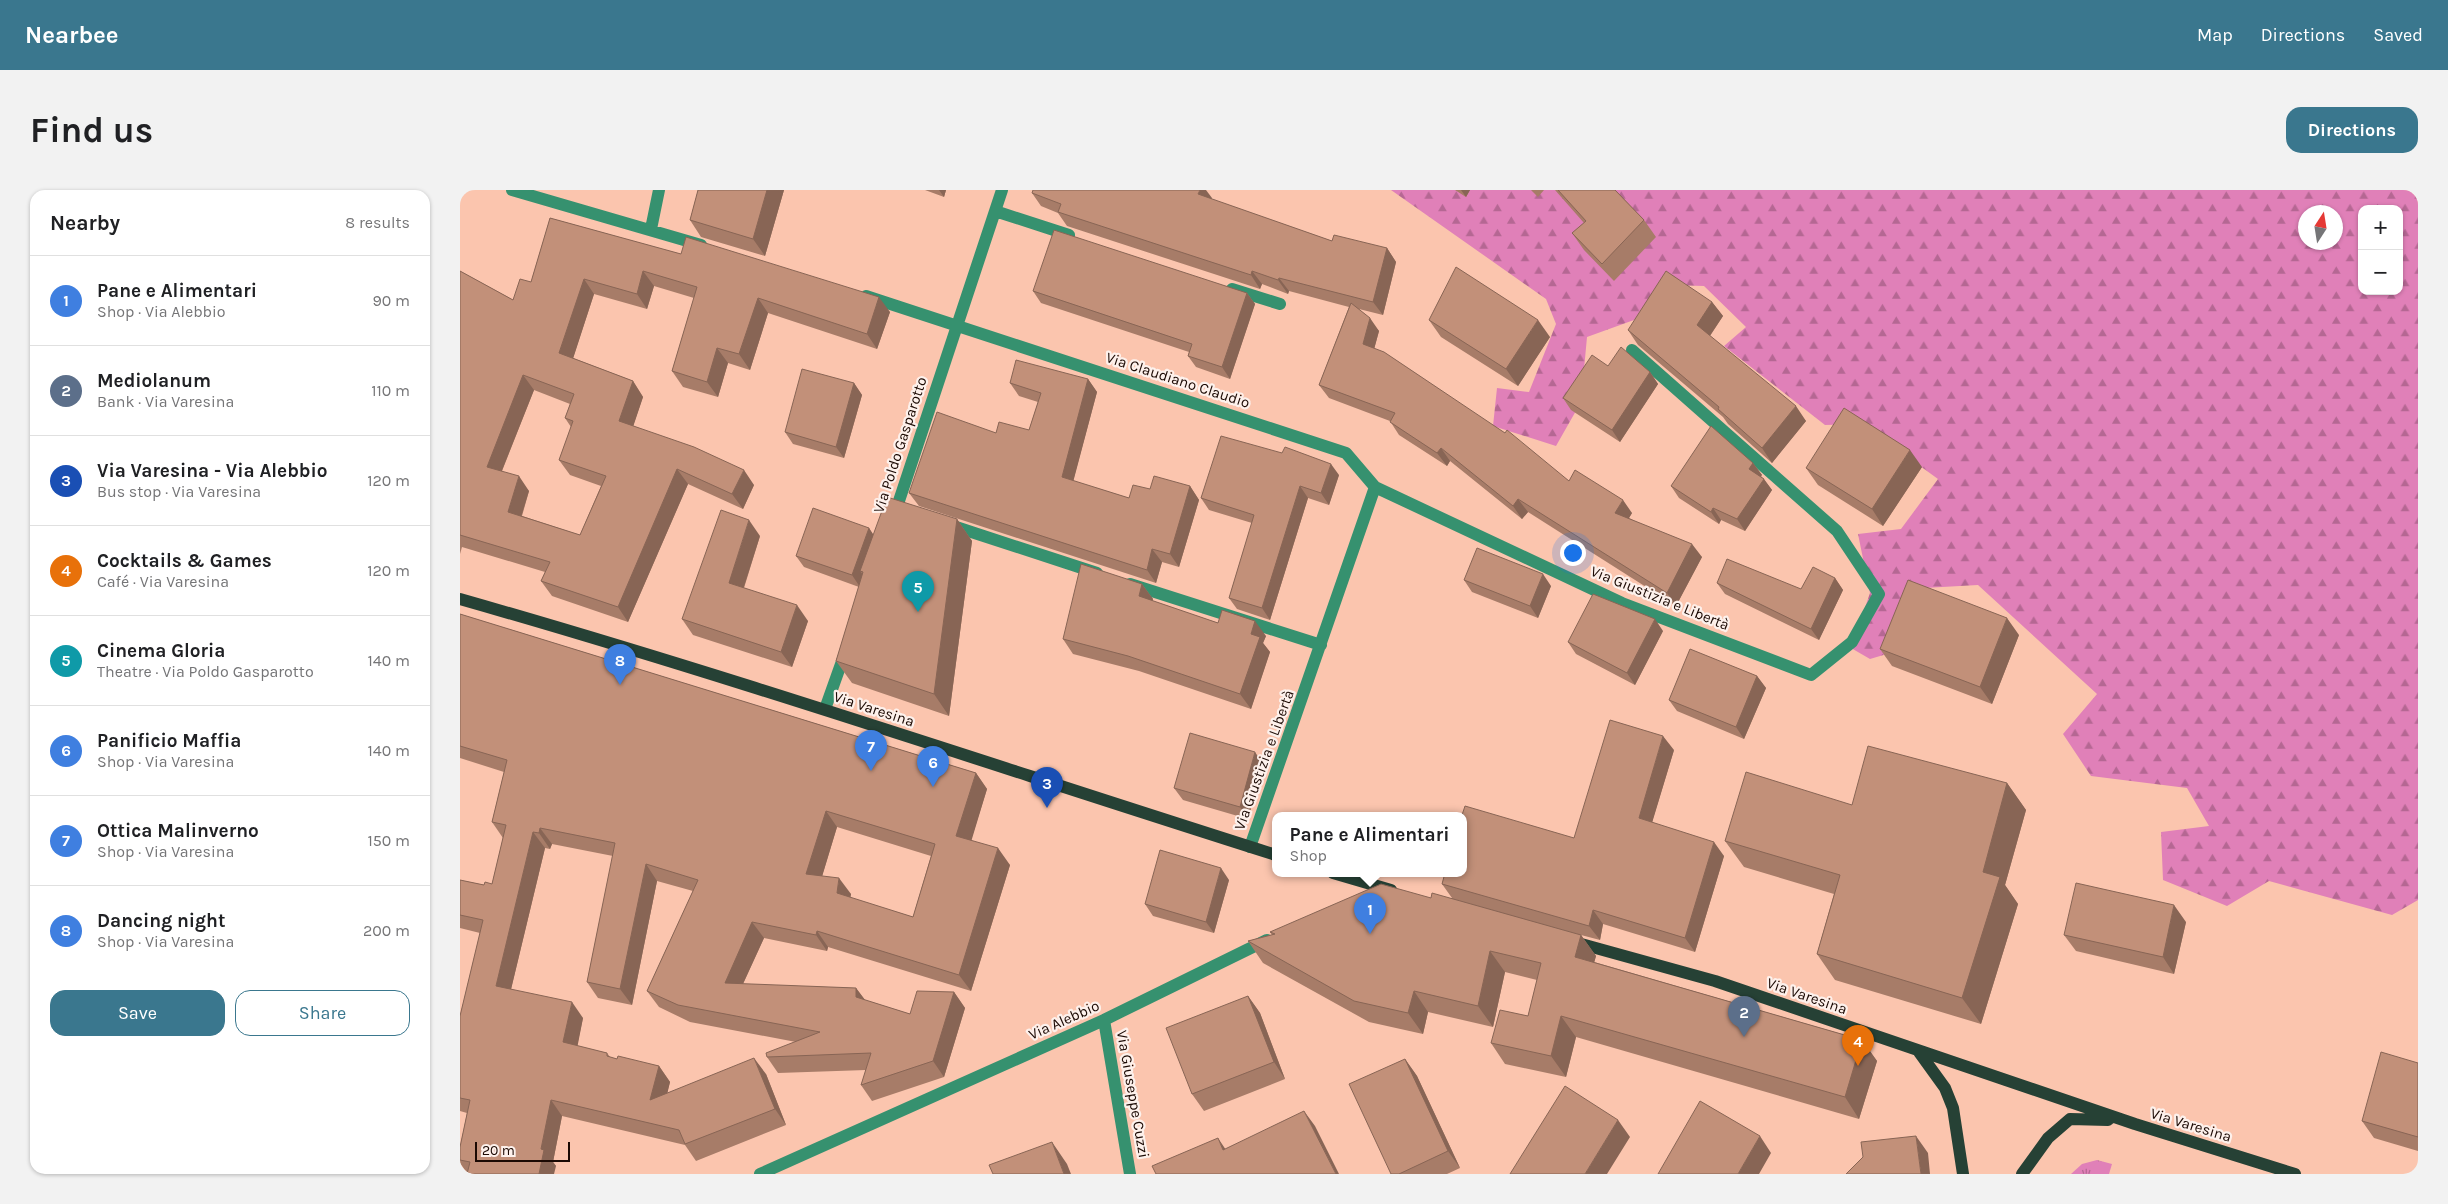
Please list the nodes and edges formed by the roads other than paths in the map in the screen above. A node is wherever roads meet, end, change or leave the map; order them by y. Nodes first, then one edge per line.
1 (512, 190) edge
2 (659, 190) edge
3 (1002, 190) edge
4 (995, 211) junction
5 (651, 229) junction
6 (1080, 239) edge
7 (718, 250) edge
8 (1223, 286) edge
9 (851, 291) edge
10 (1280, 304) dead end
11 (956, 324) junction
12 (1632, 350) edge
13 (1375, 487) junction
14 (935, 520) edge
15 (891, 526) edge
16 (460, 599) edge
17 (851, 636) edge
18 (1321, 645) junction
19 (825, 709) junction
20 (1250, 846) junction
21 (1272, 854) edge
22 (1346, 877) edge
23 (1377, 887) junction
24 (1360, 895) edge
25 (1406, 895) edge
26 (1280, 934) edge
27 (1558, 938) edge
28 (1104, 1020) junction
29 (1919, 1052) junction
30 (2135, 1124) junction
31 (760, 1174) edge
32 (1130, 1174) edge
33 (1963, 1174) edge
34 (2022, 1174) edge
35 (2295, 1174) edge

1 - 5 street
2 - 5 street
3 - 4 street, Via Poldo Gasparotto
4 - 6 street
4 - 11 street, Via Poldo Gasparotto
5 - 7 street
8 - 10 street
9 - 11 street, Via Claudiano Claudio
11 - 13 street, Via Claudiano Claudio
11 - 15 street, Via Poldo Gasparotto
12 - 13 street, Via Giustizia e Libertà
13 - 18 street, Via Giustizia e Libertà
14 - 18 street
16 - 19 main road, Via Varesina
17 - 19 street
18 - 20 street, Via Giustizia e Libertà
19 - 20 main road, Via Varesina
20 - 21 main road, Via Varesina
22 - 23 main road
23 - 24 street
23 - 25 main road
26 - 28 street, Via Alebbio
27 - 29 main road, Via Varesina
28 - 31 street, Via Alebbio
28 - 32 street, Via Giuseppe Cuzzi
29 - 30 main road, Via Varesina
29 - 33 main road
30 - 34 main road
30 - 35 main road, Via Varesina

